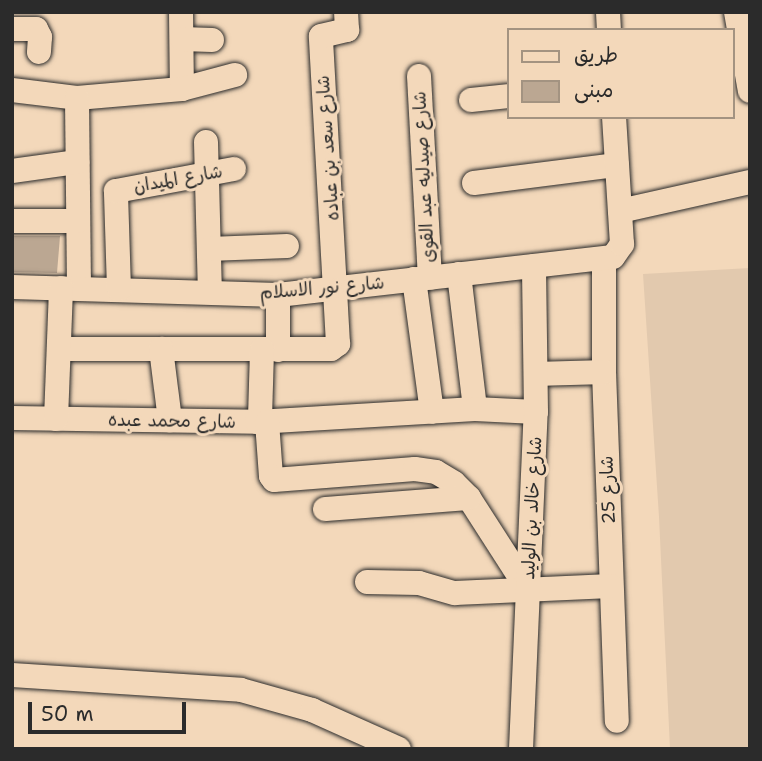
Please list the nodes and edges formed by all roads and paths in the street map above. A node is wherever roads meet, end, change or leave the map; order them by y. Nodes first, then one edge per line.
1 (181, 12) edge
2 (736, 12) edge
3 (347, 21) edge
4 (12, 29) edge
5 (182, 39) junction
6 (212, 40) dead end
7 (39, 52) dead end
8 (235, 75) dead end
9 (419, 76) dead end
10 (182, 89) junction
11 (12, 90) edge
12 (750, 91) edge
13 (506, 96) edge
14 (78, 98) junction
15 (471, 100) dead end
16 (614, 119) edge
17 (206, 142) dead end
18 (77, 162) junction
19 (617, 165) junction
20 (234, 169) dead end
21 (12, 172) edge
22 (207, 174) junction
23 (750, 182) edge
24 (474, 183) dead end
25 (620, 211) junction
26 (12, 221) edge
27 (78, 221) junction
28 (287, 246) dead end
29 (209, 249) junction
30 (613, 251) junction
31 (534, 267) junction
32 (459, 274) junction
33 (422, 279) junction
34 (12, 287) edge
35 (70, 288) junction
36 (337, 288) junction
37 (119, 289) junction
38 (210, 291) junction
39 (278, 295) junction
40 (59, 349) junction
41 (161, 349) junction
42 (270, 350) junction
43 (604, 372) junction
44 (537, 374) junction
45 (475, 409) junction
46 (432, 412) junction
47 (536, 412) junction
48 (12, 418) edge
49 (57, 419) junction
50 (170, 420) junction
51 (262, 422) junction
52 (469, 498) junction
53 (325, 509) dead end
54 (367, 582) dead end
55 (611, 586) junction
56 (528, 590) junction
57 (12, 675) edge
58 (617, 721) dead end
59 (399, 749) edge
60 (522, 749) edge

1 - 5 street
2 - 12 street
3 - 36 street, شارع سعد بن عباده
4 - 7 street
5 - 6 street
5 - 10 street
8 - 10 street
9 - 33 street, شارع صيدليه عبد القوى
10 - 14 street
11 - 14 street
13 - 15 street
14 - 18 street
16 - 19 street, شارع 25
17 - 22 street
18 - 21 street
18 - 27 street
19 - 24 street
19 - 25 street, شارع 25
20 - 22 street, شارع الميدان
22 - 29 street
22 - 37 street, شارع الميدان
23 - 25 street
25 - 30 street, شارع 25
26 - 27 street
27 - 35 street
28 - 29 street
29 - 38 street
30 - 31 street, شارع نور الاسلام
30 - 43 street, شارع 25
31 - 32 street, شارع نور الاسلام
31 - 44 street, شارع خالد بن الوليد
32 - 33 street, شارع نور الاسلام
32 - 45 street
33 - 36 street, شارع نور الاسلام
33 - 46 street, شارع صيدليه عبد القوى
34 - 35 street, شارع نور الاسلام
35 - 37 street, شارع نور الاسلام
35 - 40 street
36 - 39 street, شارع نور الاسلام
36 - 42 street
37 - 38 street, شارع نور الاسلام
38 - 39 street, شارع نور الاسلام
39 - 42 street, شارع محمد عبده
40 - 41 street
40 - 49 street
41 - 42 street
41 - 50 street
42 - 51 street, شارع محمد عبده
43 - 44 street
43 - 55 street, شارع 25
44 - 47 street, شارع خالد بن الوليد
45 - 46 street
45 - 47 street
46 - 51 street
47 - 56 street, شارع خالد بن الوليد
48 - 49 street, شارع محمد عبده
49 - 50 street, شارع محمد عبده
50 - 51 street, شارع محمد عبده
51 - 52 street
52 - 53 street
52 - 56 street
54 - 56 street
55 - 56 street
55 - 58 street, شارع 25
56 - 60 street, شارع خالد بن الوليد
57 - 59 street

